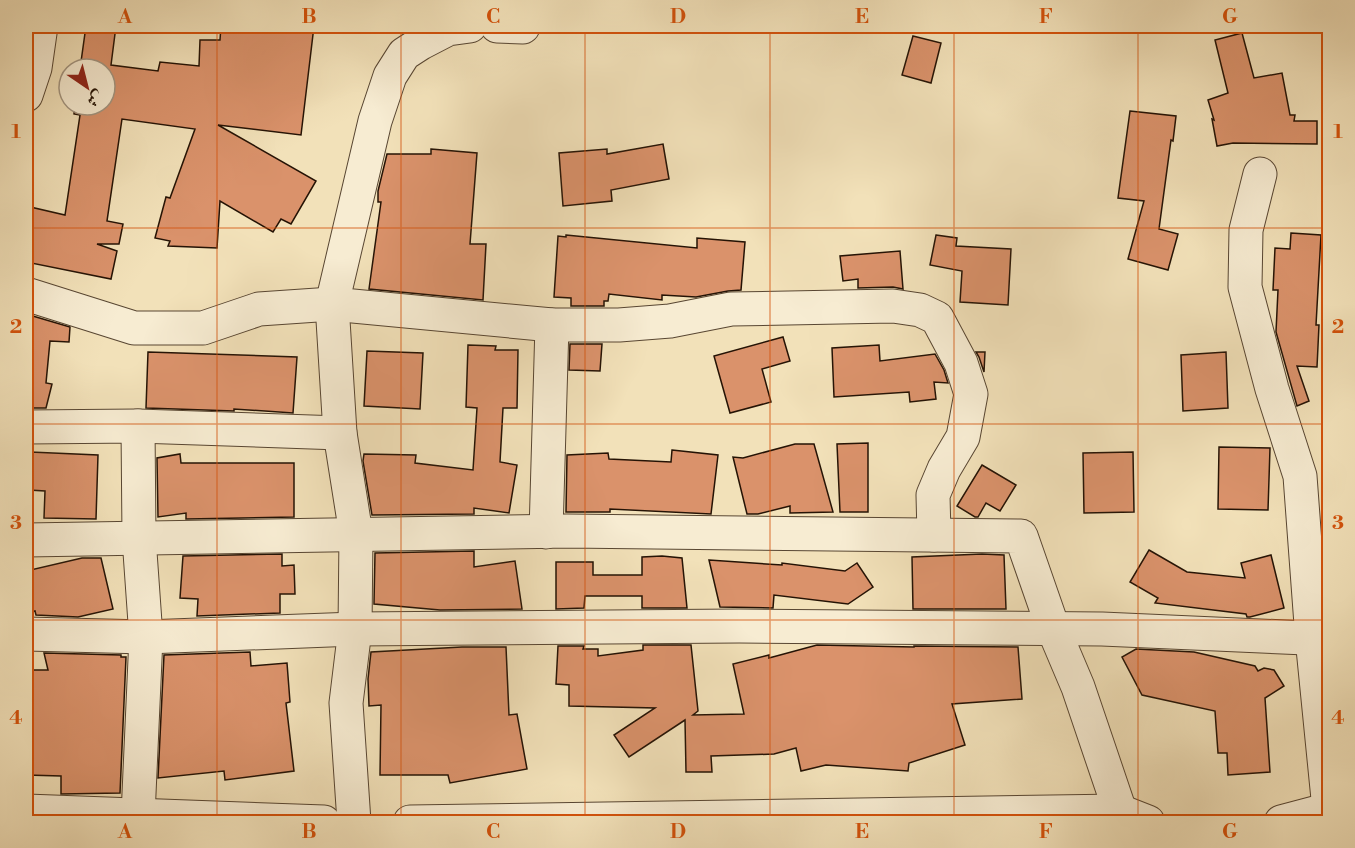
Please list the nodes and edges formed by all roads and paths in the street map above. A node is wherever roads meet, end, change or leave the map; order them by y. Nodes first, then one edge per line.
1 (41, 26) edge
2 (470, 26) edge
3 (26, 95) edge
4 (1260, 174) dead end
5 (26, 294) edge
6 (332, 304) junction
7 (552, 325) junction
8 (138, 426) junction
9 (26, 427) edge
10 (340, 433) junction
11 (546, 532) junction
12 (356, 534) junction
13 (934, 535) junction
14 (139, 538) junction
15 (26, 540) edge
16 (1053, 628) junction
17 (355, 629) junction
18 (26, 634) edge
19 (146, 637) junction
20 (1321, 638) edge
21 (1329, 809) edge
22 (26, 811) edge
23 (138, 816) junction
24 (1134, 817) edge
25 (324, 822) edge
26 (354, 822) edge
27 (410, 822) edge
28 (1281, 822) edge

1 - 3 street
2 - 6 street
4 - 20 street
5 - 6 street
6 - 7 street
6 - 10 street
7 - 11 street
7 - 13 street
8 - 9 street
8 - 10 street
8 - 14 street
10 - 12 street
11 - 12 street
11 - 13 street
12 - 14 street
12 - 17 street
13 - 16 street
14 - 15 street
14 - 19 street
16 - 17 street
16 - 20 street
16 - 24 street
17 - 19 street
17 - 26 street
18 - 19 street
19 - 23 street
20 - 21 street
21 - 28 street
22 - 23 street
23 - 25 street
24 - 27 street

